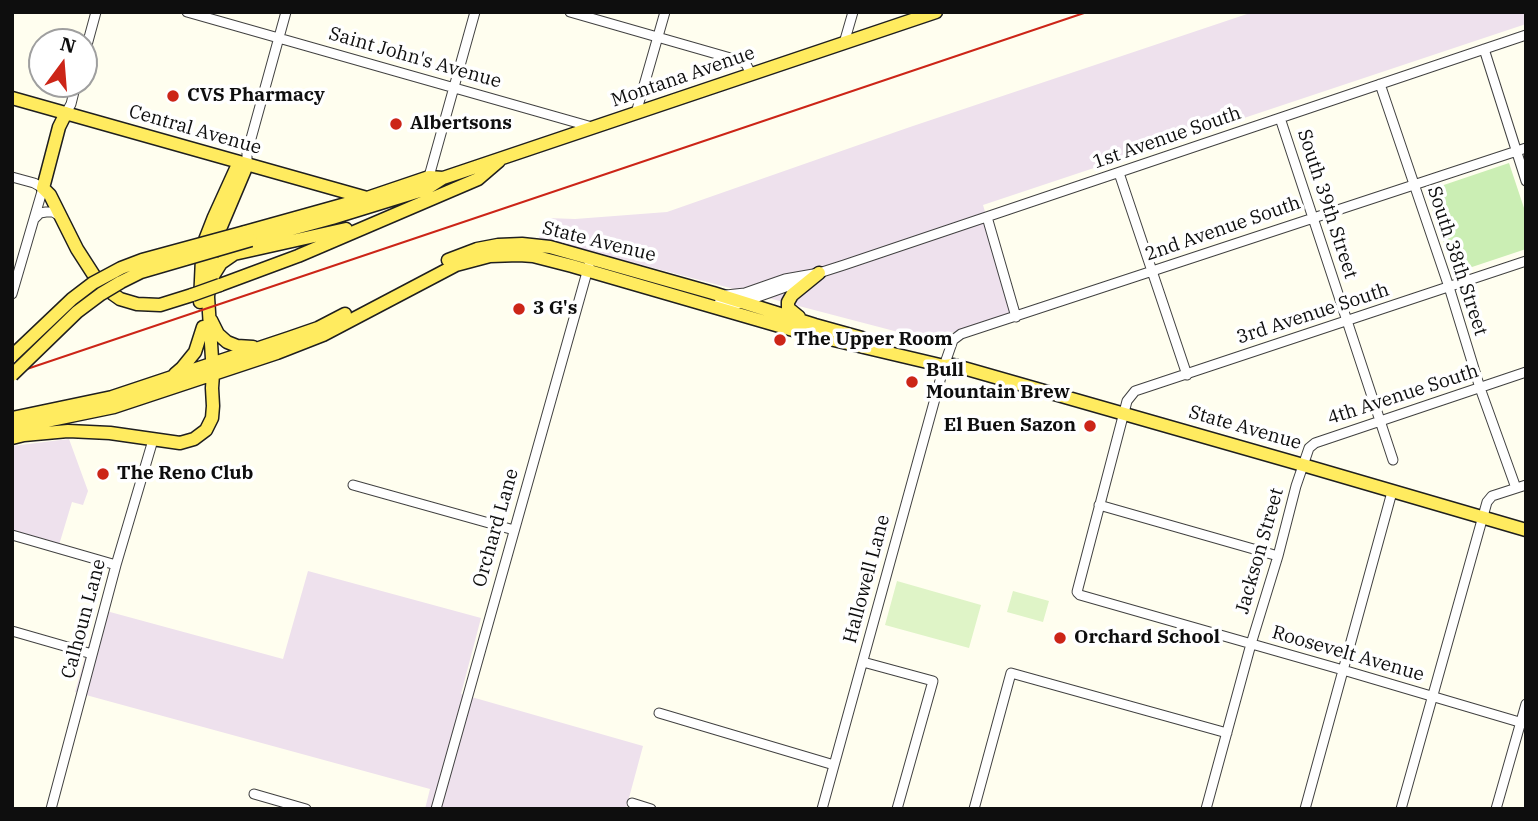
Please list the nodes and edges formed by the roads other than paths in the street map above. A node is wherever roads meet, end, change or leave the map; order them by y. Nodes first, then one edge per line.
1 (187, 12) edge
2 (286, 12) edge
3 (475, 12) edge
4 (570, 12) edge
5 (665, 12) edge
6 (853, 12) edge
7 (936, 12) edge
8 (1526, 35) edge
9 (658, 37) junction
10 (279, 38) junction
11 (844, 43) junction
12 (1484, 49) junction
13 (751, 74) junction
14 (1380, 84) junction
15 (454, 87) junction
16 (12, 98) edge
17 (72, 98) edge
18 (636, 113) junction
19 (66, 114) junction
20 (1280, 118) junction
21 (594, 127) junction
22 (1521, 149) edge
23 (506, 156) junction
24 (244, 160) junction
25 (1119, 173) junction
26 (12, 177) edge
27 (1526, 181) edge
28 (428, 183) junction
29 (1413, 184) junction
30 (43, 188) junction
31 (367, 198) junction
32 (60, 216) junction
33 (1313, 217) junction
34 (986, 218) junction
35 (33, 220) junction
36 (377, 221) junction
37 (248, 236) junction
38 (1526, 261) edge
39 (589, 264) junction
40 (1151, 272) junction
41 (819, 273) junction
42 (214, 286) junction
43 (1449, 287) junction
44 (649, 288) junction
45 (12, 294) edge
46 (719, 295) junction
47 (743, 302) junction
48 (209, 313) junction
49 (1016, 317) junction
50 (1347, 321) junction
51 (815, 325) junction
52 (202, 327) junction
53 (264, 346) junction
54 (12, 356) edge
55 (947, 363) junction
56 (1526, 372) edge
57 (210, 374) junction
58 (12, 375) edge
59 (1187, 375) junction
60 (168, 379) junction
61 (1480, 388) junction
62 (1124, 414) junction
63 (12, 418) edge
64 (1380, 421) junction
65 (12, 428) edge
66 (12, 438) edge
67 (152, 440) junction
68 (1393, 460) dead end
69 (1303, 465) junction
70 (353, 485) dead end
71 (1521, 486) edge
72 (1392, 492) junction
73 (1099, 505) junction
74 (1483, 517) junction
75 (513, 530) junction
76 (1526, 530) edge
77 (12, 535) edge
78 (1278, 556) junction
79 (116, 565) junction
80 (12, 631) edge
81 (1251, 644) junction
82 (92, 654) junction
83 (863, 662) junction
84 (1343, 670) junction
85 (1432, 696) junction
86 (1526, 704) edge
87 (659, 713) dead end
88 (1523, 723) edge
89 (1227, 733) junction
90 (834, 765) junction
91 (254, 794) dead end
92 (632, 803) dead end
93 (51, 809) edge
94 (306, 809) edge
95 (436, 809) edge
96 (651, 809) edge
97 (822, 809) edge
98 (897, 809) edge
99 (974, 809) edge
100 (1206, 809) edge
101 (1305, 809) edge
102 (1401, 809) edge
103 (1496, 809) edge

1 - 10 street, Saint John's Avenue
2 - 10 street
3 - 15 street
4 - 9 street
5 - 9 street
6 - 11 street
7 - 11 main road, Montana Avenue
8 - 12 street, 1st Avenue South
9 - 13 street
9 - 18 street
10 - 15 street, Saint John's Avenue
10 - 24 street
11 - 13 main road, Montana Avenue
12 - 14 street, 1st Avenue South
12 - 22 street
13 - 18 main road, Montana Avenue
14 - 20 street, 1st Avenue South
14 - 29 street, South 38th Street
15 - 21 street, Saint John's Avenue
15 - 28 street
16 - 19 main road, Central Avenue
17 - 19 street
18 - 21 main road, Montana Avenue
19 - 24 main road, Central Avenue
19 - 30 main road
20 - 25 street, 1st Avenue South
20 - 33 street, South 39th Street
21 - 23 main road, Montana Avenue
22 - 27 street
22 - 29 street, 2nd Avenue South
23 - 28 main road, Montana Avenue
23 - 36 main road
24 - 31 main road, Central Avenue
24 - 42 main road
24 - 52 main road
25 - 34 street, 1st Avenue South
25 - 40 street
26 - 30 street
28 - 31 main road, Montana Avenue
28 - 37 main road, Montana Avenue
29 - 33 street, 2nd Avenue South
29 - 43 street, South 38th Street
30 - 32 main road
30 - 35 street
31 - 37 main road, Montana Avenue
32 - 35 street
32 - 42 main road, bridge
33 - 40 street, 2nd Avenue South
33 - 50 street, South 39th Street
34 - 41 street, 1st Avenue South
34 - 49 street
35 - 45 street
36 - 42 main road
36 - 42 main road
37 - 54 main road, Montana Avenue, bridge
37 - 58 main road, Montana Avenue, bridge
38 - 43 street, 3rd Avenue South
39 - 44 main road, State Avenue
39 - 46 main road, State Avenue
39 - 53 main road, State Avenue
39 - 57 main road, State Avenue
39 - 75 street, Orchard Lane
40 - 49 street, 2nd Avenue South
40 - 59 street
41 - 46 street, 1st Avenue South
41 - 47 street, 1st Avenue South
41 - 51 main road
42 - 48 main road
43 - 50 street, 3rd Avenue South
43 - 61 street, South 38th Street
44 - 47 street, 1st Avenue South
44 - 55 main road, State Avenue
46 - 47 main road, State Avenue
47 - 51 main road, State Avenue
48 - 53 main road
48 - 57 main road
49 - 55 street, 2nd Avenue South
50 - 59 street, 3rd Avenue South
50 - 64 street, South 39th Street
51 - 55 main road, State Avenue
52 - 57 main road
52 - 60 main road
53 - 57 main road, State Avenue
55 - 62 main road, State Avenue
55 - 83 street, Hallowell Lane
56 - 61 street, 4th Avenue South
57 - 60 main road
57 - 65 main road
57 - 67 main road
59 - 62 street, 3rd Avenue South
60 - 63 main road
61 - 64 street, 4th Avenue South
61 - 71 street, South 38th Street
62 - 69 main road, State Avenue
62 - 73 street
64 - 68 street, South 39th Street
64 - 69 street, 4th Avenue South
66 - 67 main road
67 - 79 street, Calhoun Lane
69 - 72 main road, State Avenue
69 - 78 street, Jackson Street
70 - 75 street
71 - 74 street
72 - 74 main road, State Avenue
72 - 84 street
73 - 78 street
73 - 81 street, Roosevelt Avenue
74 - 76 main road, State Avenue
74 - 85 street
75 - 95 street, Orchard Lane
77 - 79 street
78 - 81 street, Jackson Street
79 - 82 street, Calhoun Lane
80 - 82 street
81 - 84 street, Roosevelt Avenue
81 - 89 street, Jackson Street
82 - 93 street, Calhoun Lane
83 - 90 street, Hallowell Lane
83 - 98 street
84 - 85 street, Roosevelt Avenue
84 - 101 street
85 - 88 street, Roosevelt Avenue
85 - 102 street
86 - 88 street
87 - 90 street
88 - 103 street
89 - 99 street
89 - 100 street, Jackson Street
90 - 97 street, Hallowell Lane
91 - 94 street
92 - 96 street

